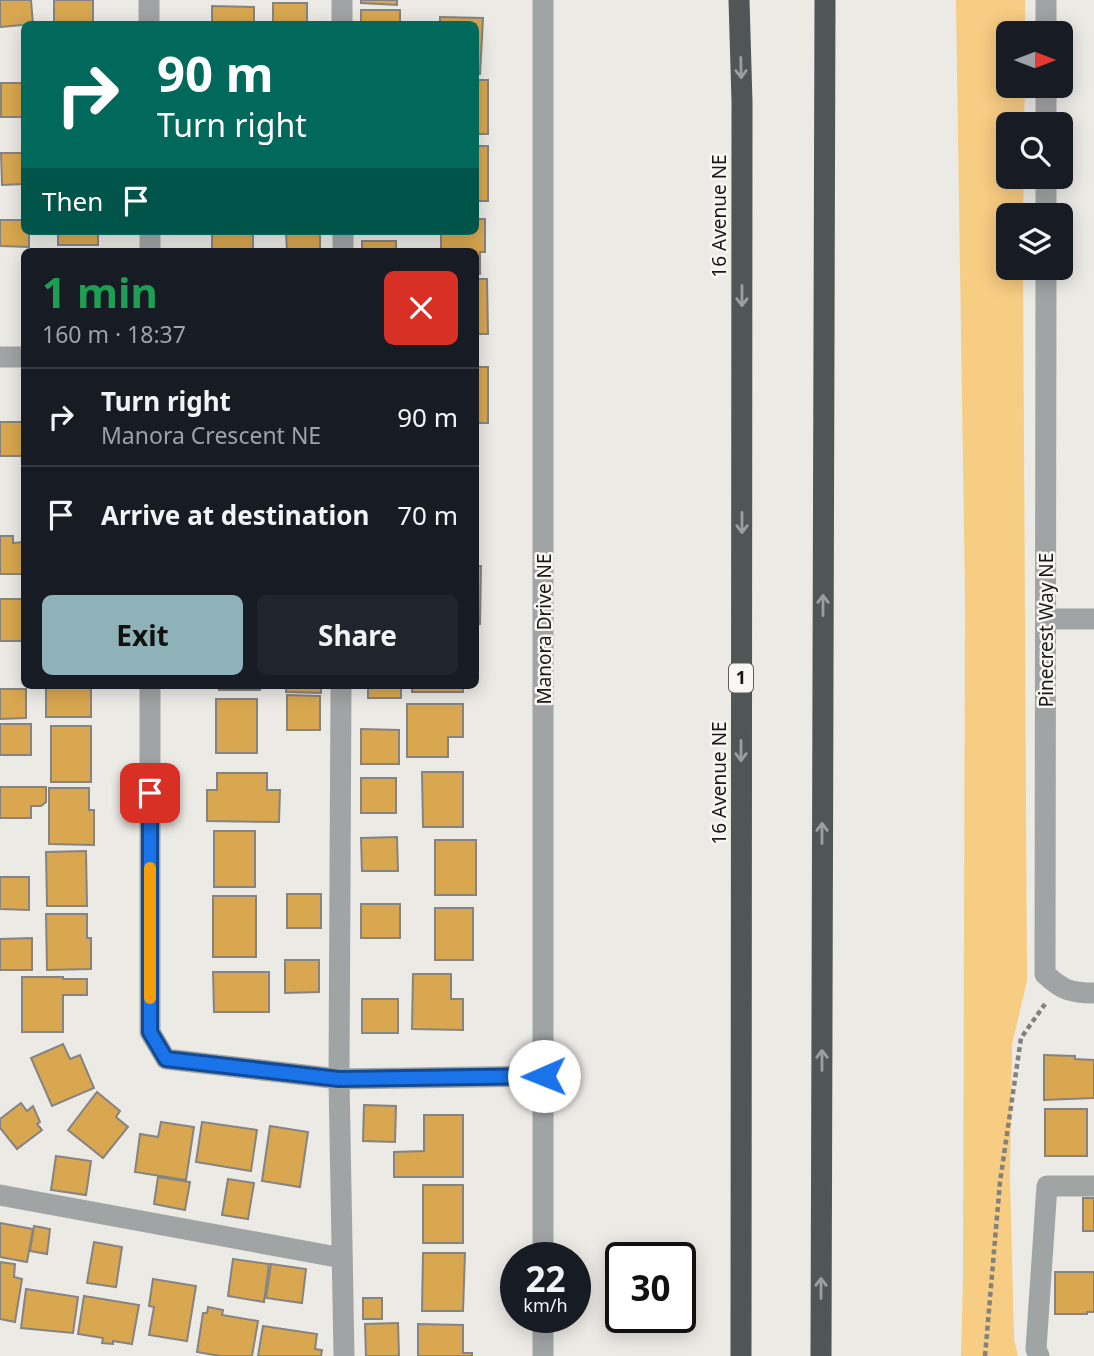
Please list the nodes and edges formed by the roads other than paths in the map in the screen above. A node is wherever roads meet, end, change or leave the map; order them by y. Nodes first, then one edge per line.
1 (149, 0) edge
2 (342, 0) edge
3 (543, 0) edge
4 (739, 0) edge
5 (825, 0) edge
6 (1046, 0) edge
7 (149, 21) edge
8 (342, 21) edge
9 (1046, 21) edge
10 (1046, 280) edge
11 (0, 357) edge
12 (21, 357) edge
13 (1046, 619) junction
14 (1094, 619) edge
15 (150, 689) edge
16 (341, 689) edge
17 (1094, 993) edge
18 (544, 1076) junction
19 (339, 1079) junction
20 (1094, 1186) edge
21 (0, 1195) edge
22 (543, 1242) edge
23 (342, 1258) junction
24 (543, 1333) edge
25 (344, 1356) edge
26 (542, 1356) edge
27 (741, 1356) edge
28 (821, 1356) edge
29 (1039, 1356) edge

1 - 7 street
2 - 8 street
3 - 18 street, Manora Drive NE
4 -> 27 highway, 16 Avenue NE / 1
28 -> 5 highway
6 - 9 street
10 - 13 street, Pinecrest Way NE
11 - 12 street
13 - 14 street
13 - 17 street, Pinecrest Way NE
15 - 19 street
16 - 19 street
18 - 19 street
18 - 22 street, Manora Drive NE
19 - 23 street
20 - 29 street
21 - 23 street
23 - 25 street
24 - 26 street

